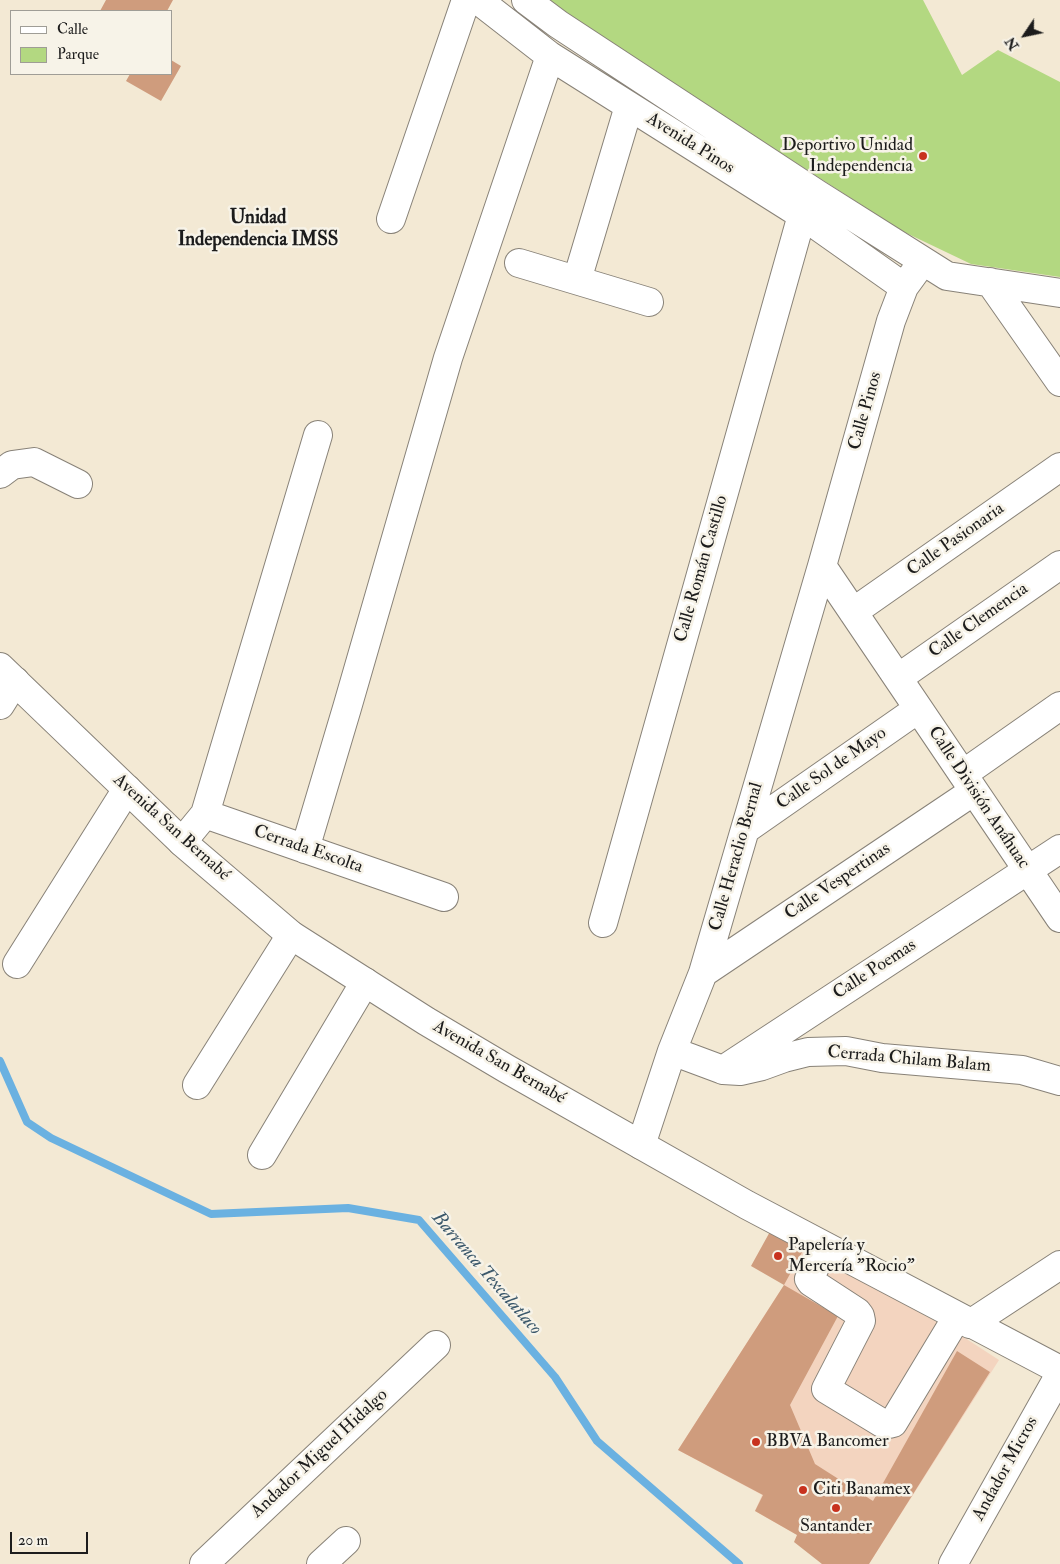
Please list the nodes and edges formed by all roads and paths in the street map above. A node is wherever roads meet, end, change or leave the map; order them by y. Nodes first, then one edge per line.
1 (466, 0) edge
2 (478, 0) edge
3 (526, 0) edge
4 (550, 56) junction
5 (629, 106) junction
6 (802, 215) junction
7 (391, 219) dead end
8 (923, 261) junction
9 (519, 263) dead end
10 (577, 280) junction
11 (990, 282) junction
12 (904, 287) junction
13 (1060, 293) edge
14 (649, 302) dead end
15 (1060, 382) edge
16 (318, 435) dead end
17 (1060, 467) edge
18 (0, 474) edge
19 (78, 484) dead end
20 (1060, 564) edge
21 (822, 566) junction
22 (853, 612) junction
23 (7, 674) edge
24 (898, 678) junction
25 (0, 705) edge
26 (1060, 706) edge
27 (918, 709) junction
28 (968, 783) junction
29 (127, 790) junction
30 (205, 814) junction
31 (746, 829) junction
32 (182, 842) junction
33 (305, 849) junction
34 (1060, 849) edge
35 (1027, 871) junction
36 (444, 897) dead end
37 (1060, 918) edge
38 (603, 923) dead end
39 (291, 935) junction
40 (17, 964) dead end
41 (703, 973) junction
42 (365, 982) junction
43 (672, 1051) junction
44 (723, 1070) junction
45 (1060, 1081) edge
46 (197, 1085) dead end
47 (641, 1144) junction
48 (262, 1156) dead end
49 (825, 1247) junction
50 (1060, 1265) edge
51 (964, 1320) junction
52 (436, 1345) dead end
53 (1060, 1370) edge
54 (1060, 1374) edge
55 (346, 1540) dead end
56 (204, 1564) edge
57 (320, 1564) edge
58 (953, 1564) edge

1 - 7 street
2 - 4 street, Avenida Pinos
3 - 8 street, Avenida Pinos
4 - 5 street, Avenida Pinos
4 - 33 street
5 - 6 street, Avenida Pinos
5 - 10 street
6 - 12 street, Avenida Pinos
6 - 38 street, Calle Román Castillo
8 - 11 street, Avenida Pinos
8 - 12 street, Calle Pinos
9 - 10 street
10 - 14 street
11 - 13 street, Avenida Pinos
11 - 15 street
12 - 21 street, Calle Pinos
16 - 30 street
17 - 22 street, Calle Pasionaria
18 - 19 street
20 - 24 street, Calle Clemencia
21 - 22 street
21 - 31 street, Calle Heraclio Bernal
22 - 24 street
23 - 25 street
23 - 29 street, Avenida San Bernabé
24 - 27 street, Calle División Anáhuac
26 - 28 street, Calle Vespertinas
27 - 28 street, Calle División Anáhuac
27 - 31 street, Calle Sol de Mayo
28 - 35 street, Calle División Anáhuac
28 - 41 street, Calle Vespertinas
29 - 32 street, Avenida San Bernabé
29 - 40 street
30 - 32 street
30 - 33 street, Cerrada Escolta
31 - 41 street, Calle Heraclio Bernal
32 - 39 street, Avenida San Bernabé
33 - 36 street, Cerrada Escolta
34 - 35 street, Calle Poemas
35 - 37 street, Calle División Anáhuac
35 - 44 street, Calle Poemas
39 - 42 street, Avenida San Bernabé
39 - 46 street
41 - 43 street, Calle Heraclio Bernal
42 - 47 street, Avenida San Bernabé
42 - 48 street
43 - 44 street, Cerrada Chilam Balam
43 - 47 street, Calle Heraclio Bernal
44 - 45 street, Cerrada Chilam Balam
47 - 49 street, Avenida San Bernabé
49 - 51 street, Avenida San Bernabé
49 - 51 street
50 - 51 street
51 - 53 street, Avenida San Bernabé
52 - 56 street, Andador Miguel Hidalgo
54 - 58 street, Andador Micros
55 - 57 street

